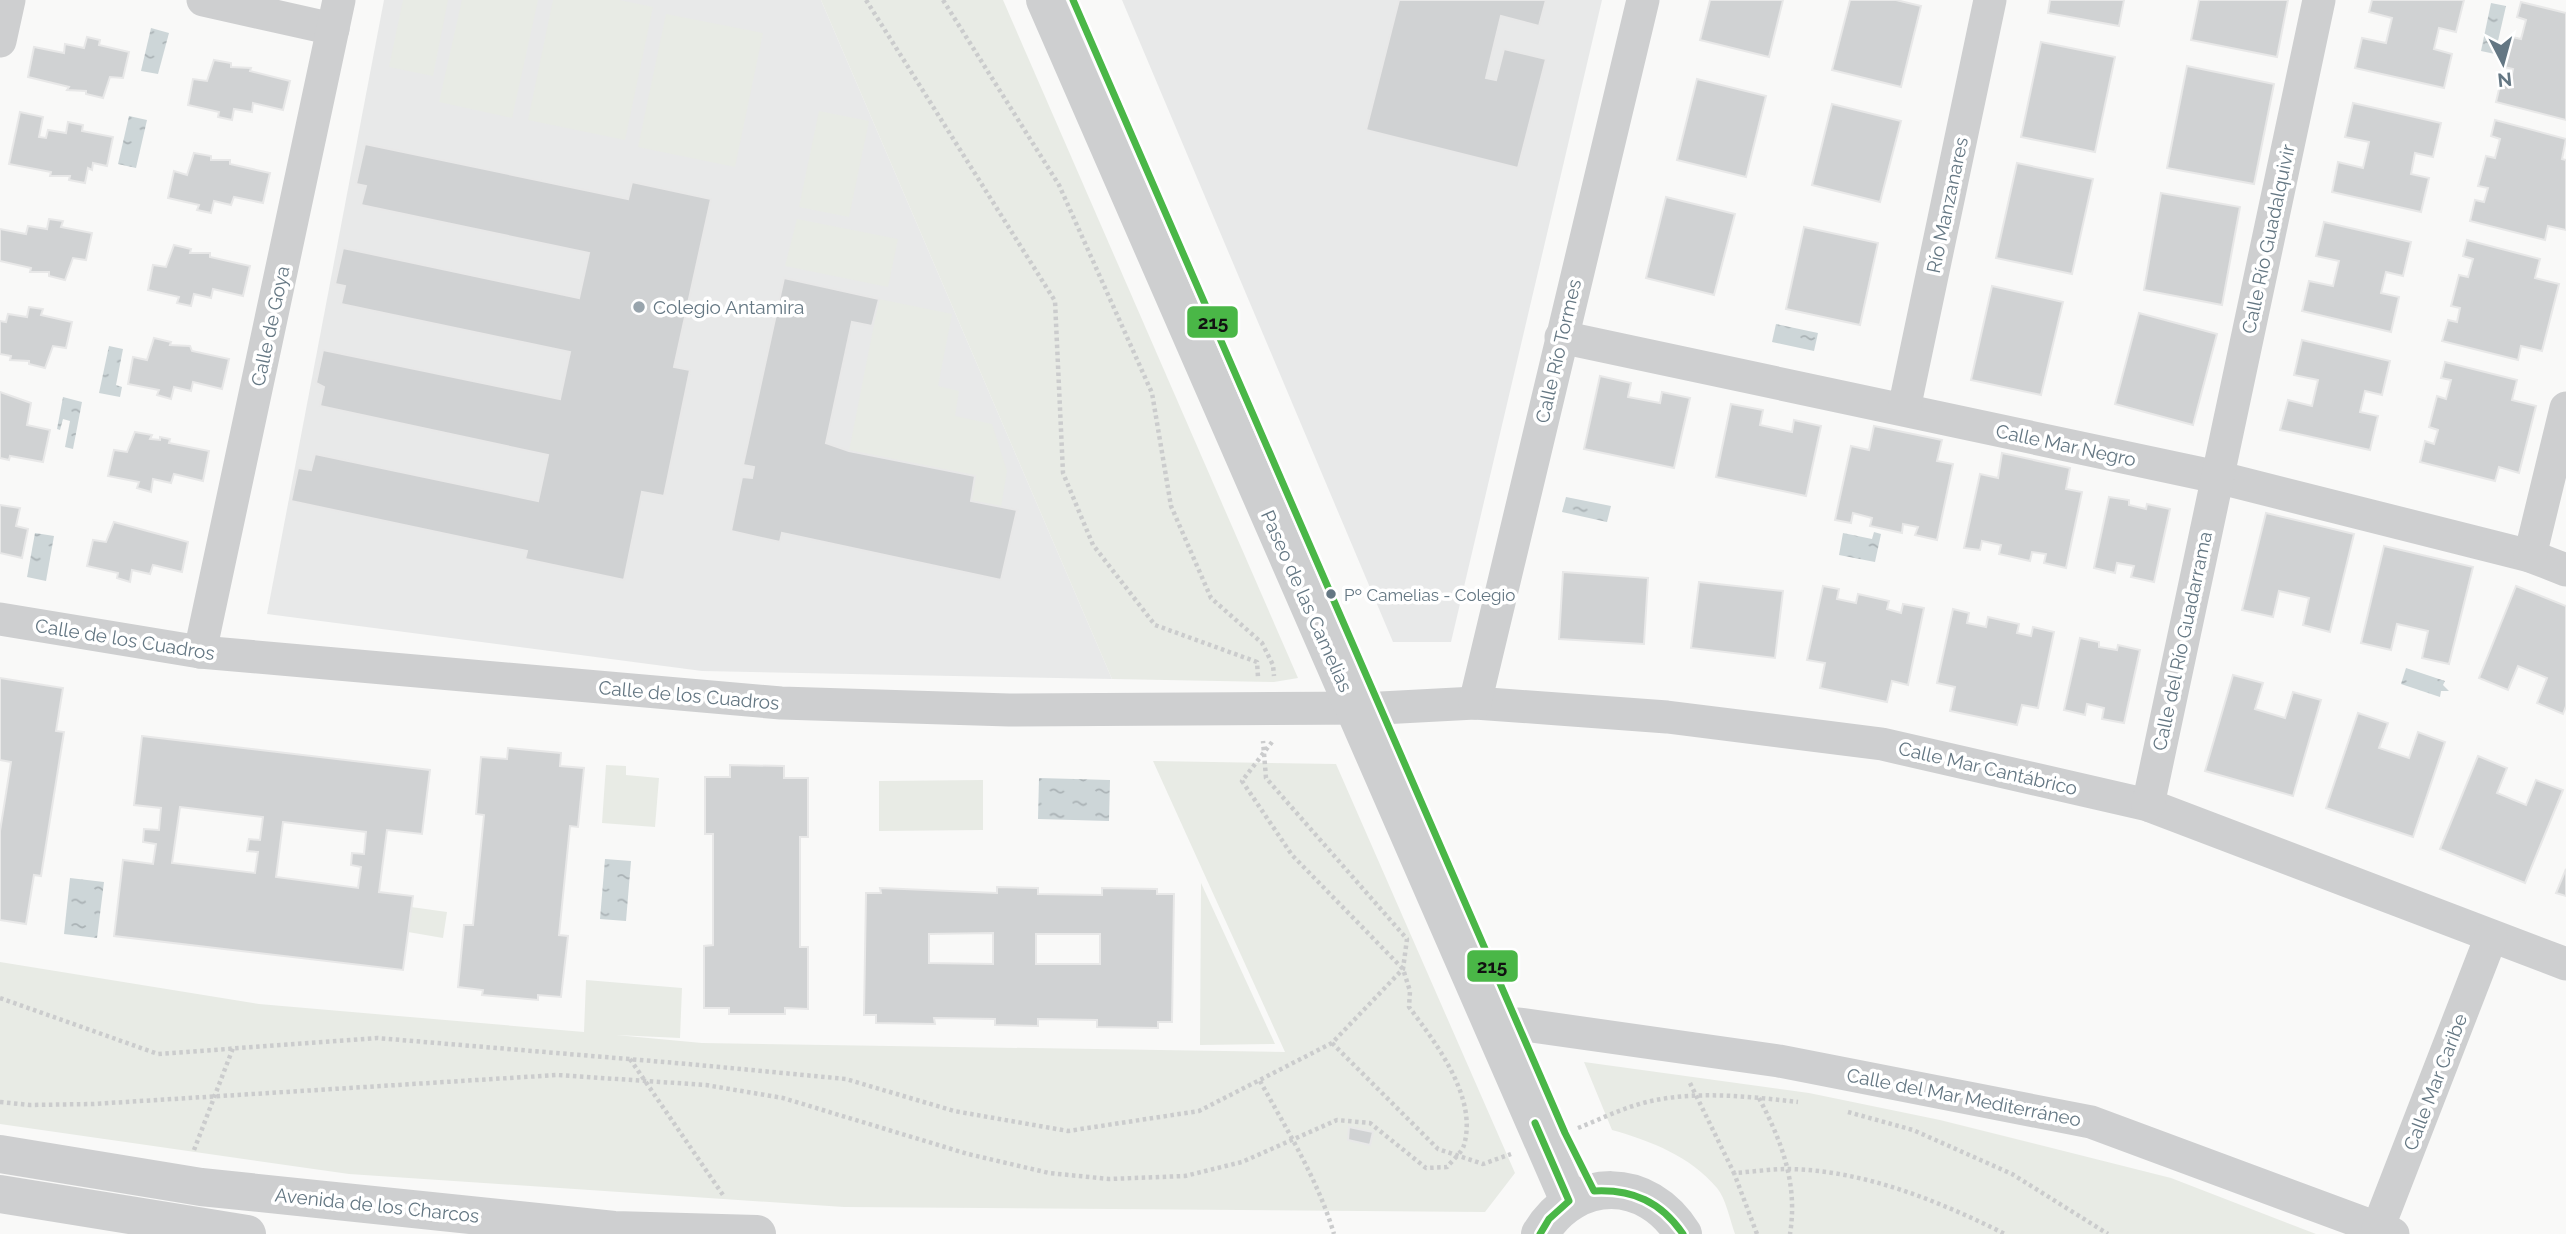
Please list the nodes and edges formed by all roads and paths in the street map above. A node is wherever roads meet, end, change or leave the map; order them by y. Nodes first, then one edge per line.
1 (9, 0) edge
2 (203, 0) edge
3 (866, 0) edge
4 (943, 0) edge
5 (1045, 0) edge
6 (1073, 0) edge
7 (1643, 0) edge
8 (1990, 0) edge
9 (2319, 0) edge
10 (336, 15) edge
11 (0, 41) edge
12 (1561, 337) junction
13 (2566, 408) edge
14 (1904, 410) junction
15 (2217, 477) junction
16 (2530, 556) junction
17 (2566, 570) edge
18 (0, 619) edge
19 (200, 652) junction
20 (1475, 703) junction
21 (1368, 708) junction
22 (1270, 709) junction
23 (1264, 753) junction
24 (2148, 805) junction
25 (2491, 937) junction
26 (2566, 964) edge
27 (1403, 969) junction
28 (0, 998) edge
29 (1519, 1024) junction
30 (1332, 1043) junction
31 (1676, 1046) junction
32 (233, 1048) junction
33 (629, 1059) junction
34 (643, 1080) junction
35 (1260, 1080) junction
36 (1695, 1097) junction
37 (1758, 1097) junction
38 (214, 1098) junction
39 (0, 1102) edge
40 (1809, 1104) dead end
41 (1836, 1110) dead end
42 (1555, 1138) junction
43 (1293, 1140) junction
44 (194, 1151) dead end
45 (0, 1154) edge
46 (1457, 1155) junction
47 (1788, 1169) junction
48 (1734, 1173) junction
49 (0, 1194) edge
50 (1582, 1196) junction
51 (725, 1199) dead end
52 (2386, 1231) edge
53 (247, 1234) edge
54 (757, 1234) edge
55 (1334, 1234) edge
56 (1540, 1234) edge
57 (1683, 1234) edge
58 (1757, 1234) edge
59 (1790, 1234) edge
60 (2005, 1234) edge
61 (2108, 1234) edge

1 - 11 street
2 - 10 street
3 - 22 path
4 - 22 path
5 - 21 street, Paseo de las Camelias
6 - 21 street, Paseo de las Camelias
7 - 12 street, Calle Río Tormes
8 - 14 street, Río Manzanares
9 - 15 street, Calle Río Guadalquivir
10 - 19 street, Calle de Goya
12 - 14 street, Calle Mar Negro
12 - 20 street, Calle Río Tormes
13 - 16 street
14 - 15 street, Calle Mar Negro
15 - 16 street, Calle Mar Negro
15 - 24 street, Calle del Río Guadarrama
16 - 17 street, Calle Mar Negro
18 - 19 street, Calle de los Cuadros
19 - 22 street, Calle de los Cuadros
20 - 21 street, Calle Mar Cantábrico
20 - 24 street, Calle Mar Cantábrico
21 - 22 street, Calle de los Cuadros
21 - 29 street, Paseo de las Camelias
21 - 42 street, Paseo de las Camelias
22 - 23 path
22 - 23 path
23 - 27 path
23 - 27 path
24 - 25 street, Calle Mar Cantábrico
25 - 26 street, Calle Mar Cantábrico
25 - 52 street, Calle Mar Caribe
27 - 30 path
27 - 46 path
28 - 32 path
29 - 31 street, Calle del Mar Mediterráneo
29 - 42 street, Paseo de las Camelias
30 - 35 path
30 - 46 path
31 - 36 path
31 - 52 street, Calle del Mar Mediterráneo
32 - 33 path
32 - 38 path
33 - 34 path
33 - 35 path
34 - 38 path
34 - 43 path
34 - 51 path
35 - 43 path
36 - 37 path
36 - 42 path
36 - 48 path
37 - 40 path
37 - 47 path
38 - 39 path
38 - 44 path
41 - 61 path
42 - 46 path
42 - 50 street, Paseo de las Camelias
43 - 46 path
43 - 55 path
45 - 54 street, Avenida de los Charcos
47 - 48 path
47 - 59 path
47 - 60 path
48 - 58 path
49 - 53 street
50 - 56 street
50 - 57 street

